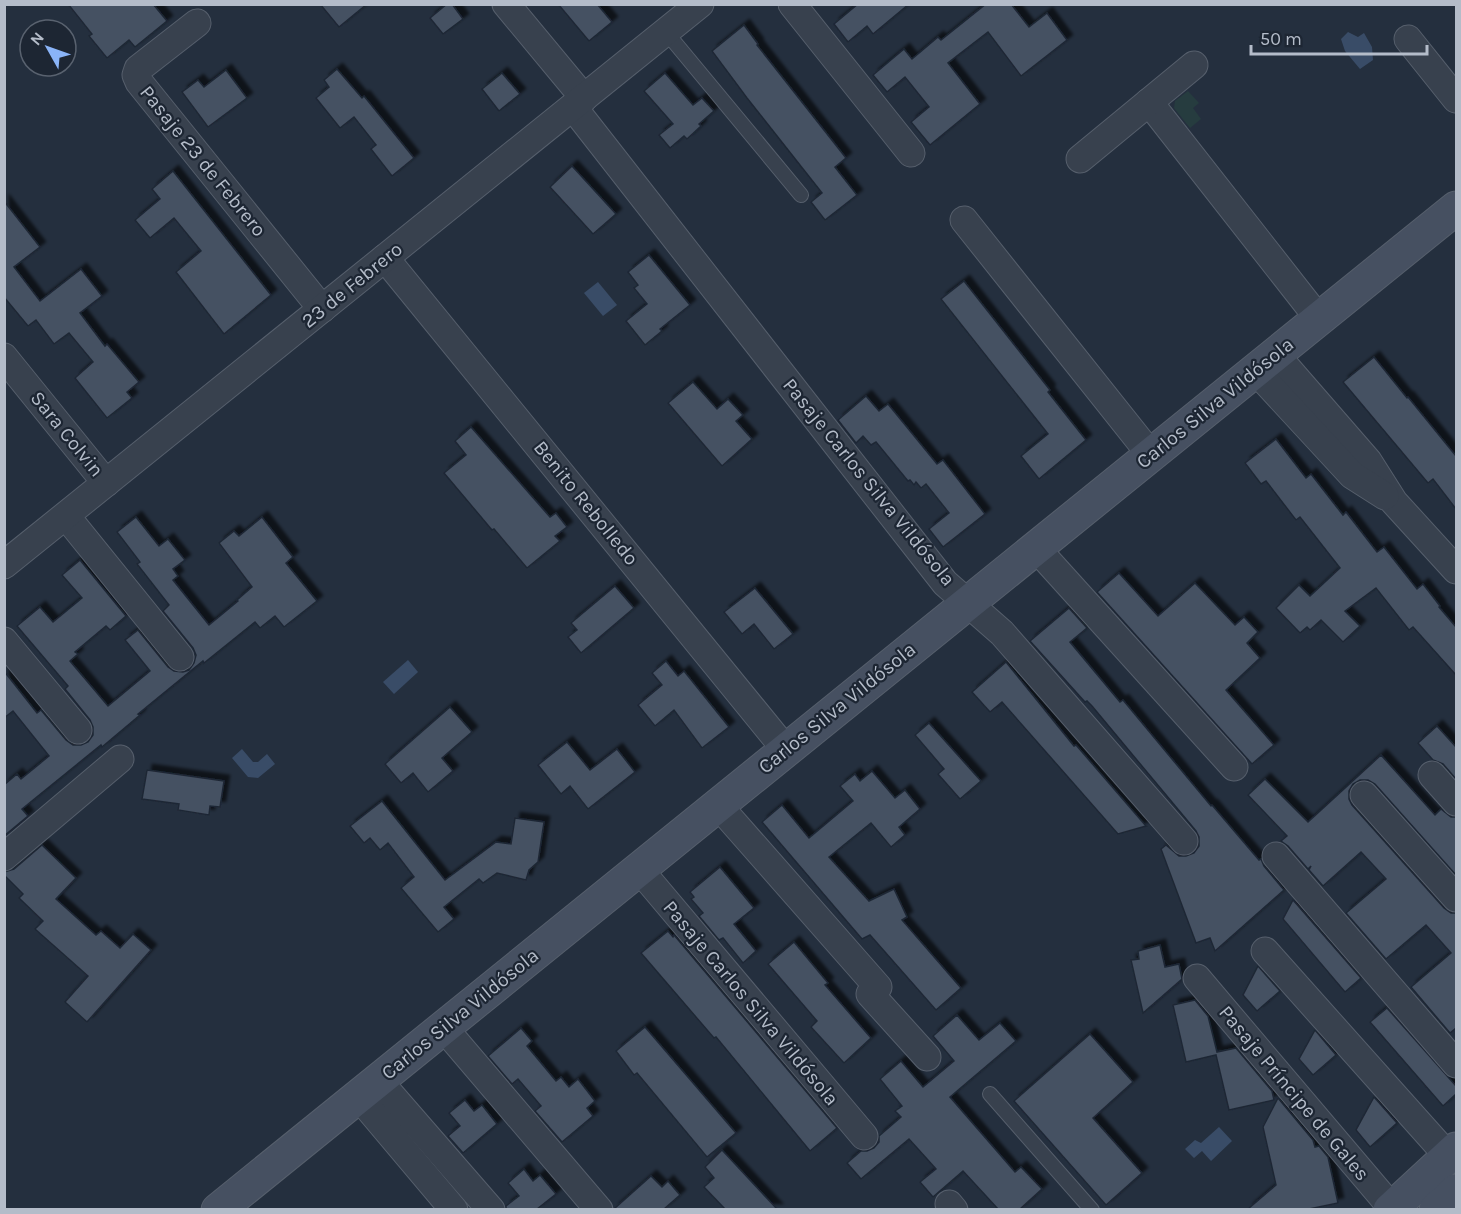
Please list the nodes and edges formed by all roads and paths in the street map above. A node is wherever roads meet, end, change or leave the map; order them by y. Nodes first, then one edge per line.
1 (506, 4) edge
2 (700, 4) edge
3 (792, 4) edge
4 (197, 23) dead end
5 (666, 32) junction
6 (1408, 39) dead end
7 (1194, 65) dead end
8 (1456, 99) edge
9 (579, 102) junction
10 (1149, 102) junction
11 (911, 153) dead end
12 (1080, 159) dead end
13 (801, 195) dead end
14 (1454, 215) edge
15 (964, 220) dead end
16 (385, 258) junction
17 (322, 309) junction
18 (1319, 319) junction
19 (4, 357) edge
20 (1265, 362) junction
21 (1151, 454) junction
22 (106, 483) junction
23 (66, 516) junction
24 (1036, 548) junction
25 (4, 565) edge
26 (1456, 570) edge
27 (969, 602) junction
28 (4, 641) edge
29 (180, 657) dead end
30 (78, 730) dead end
31 (786, 750) junction
32 (120, 759) dead end
33 (1234, 768) dead end
34 (1432, 775) dead end
35 (1364, 795) dead end
36 (1456, 802) edge
37 (718, 805) junction
38 (1184, 841) dead end
39 (1276, 856) dead end
40 (4, 857) edge
41 (639, 869) junction
42 (1456, 898) edge
43 (1265, 951) dead end
44 (1197, 978) dead end
45 (443, 1027) junction
46 (927, 1057) dead end
47 (1456, 1064) edge
48 (368, 1088) junction
49 (990, 1094) dead end
50 (864, 1136) dead end
51 (1452, 1152) edge
52 (1456, 1191) edge
53 (231, 1206) edge
54 (454, 1209) edge
55 (491, 1209) edge
56 (599, 1209) edge
57 (1092, 1209) edge
58 (1391, 1209) edge
59 (1436, 1209) edge

1 - 9 street
2 - 5 street, 23 de Febrero
3 - 11 street
4 - 17 street, Pasaje 23 de Febrero
5 - 9 street, 23 de Febrero
5 - 13 lane
6 - 8 street
7 - 10 street
9 - 16 street, 23 de Febrero
9 - 27 street, Pasaje Carlos Silva Vildósola
10 - 12 street
10 - 18 street
14 - 18 street, Carlos Silva Vildósola
15 - 21 street
16 - 17 street, 23 de Febrero
16 - 31 street, Benito Rebolledo
17 - 22 street, 23 de Febrero
18 - 20 street, Carlos Silva Vildósola
19 - 22 street, Sara Colvin
20 - 21 street, Carlos Silva Vildósola
20 - 26 street
21 - 24 street, Carlos Silva Vildósola
22 - 23 street, 23 de Febrero
23 - 25 street, 23 de Febrero
23 - 29 street
24 - 27 street, Carlos Silva Vildósola
24 - 33 street
27 - 31 street, Carlos Silva Vildósola
27 - 38 street, Pasaje Carlos Silva Vildósola
28 - 30 street
31 - 37 street, Carlos Silva Vildósola
32 - 40 street
34 - 36 street
35 - 42 street
37 - 41 street, Carlos Silva Vildósola
37 - 46 street
39 - 47 street
41 - 45 street, Carlos Silva Vildósola
41 - 50 street, Pasaje Carlos Silva Vildósola
43 - 51 street
44 - 58 street, Pasaje Príncipe de Gales
45 - 48 street, Carlos Silva Vildósola
45 - 56 street
48 - 53 street, Carlos Silva Vildósola
48 - 54 street
48 - 55 street
49 - 57 lane
51 - 58 street
52 - 59 street

